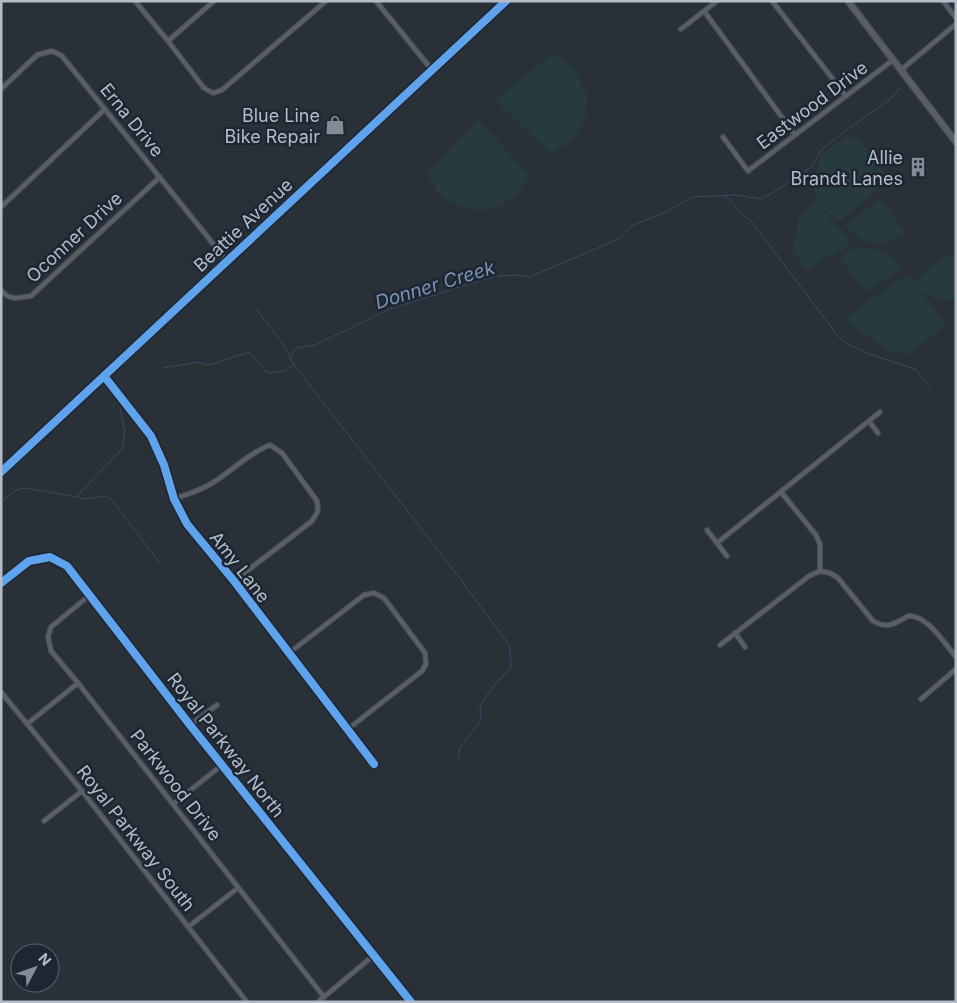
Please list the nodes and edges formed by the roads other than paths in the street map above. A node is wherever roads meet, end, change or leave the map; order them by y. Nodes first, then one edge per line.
1 (135, 1) edge
2 (214, 1) edge
3 (326, 1) edge
4 (376, 1) edge
5 (506, 1) edge
6 (717, 1) edge
7 (772, 1) edge
8 (848, 1) edge
9 (943, 1) edge
10 (952, 1) edge
11 (947, 6) junction
12 (704, 11) junction
13 (956, 18) edge
14 (956, 24) edge
15 (681, 29) dead end
16 (168, 41) junction
17 (894, 60) junction
18 (432, 70) junction
19 (901, 70) junction
20 (1, 89) edge
21 (846, 96) junction
22 (105, 109) junction
23 (795, 135) junction
24 (723, 137) dead end
25 (956, 142) edge
26 (160, 177) junction
27 (1, 207) edge
28 (227, 261) junction
29 (1, 290) edge
30 (104, 376) junction
31 (880, 412) dead end
32 (869, 421) junction
33 (878, 433) dead end
34 (1, 472) edge
35 (781, 492) junction
36 (174, 499) junction
37 (707, 530) dead end
38 (717, 543) junction
39 (728, 556) dead end
40 (820, 571) junction
41 (234, 581) junction
42 (1, 582) edge
43 (90, 595) junction
44 (736, 633) junction
45 (720, 645) dead end
46 (746, 648) dead end
47 (290, 653) junction
48 (956, 657) edge
49 (956, 669) edge
50 (78, 683) junction
51 (1, 692) edge
52 (921, 698) dead end
53 (217, 705) dead end
54 (27, 724) junction
55 (190, 725) junction
56 (348, 729) junction
57 (374, 764) dead end
58 (222, 765) junction
59 (82, 791) junction
60 (173, 804) junction
61 (44, 821) dead end
62 (238, 888) junction
63 (188, 927) junction
64 (374, 955) junction
65 (324, 997) junction
66 (247, 1002) edge
67 (318, 1002) edge
68 (411, 1002) edge

1 - 16 street
2 - 16 street
3 - 16 street
4 - 18 street
5 - 18 street, Beattie Avenue
6 - 12 street
7 - 21 street
8 - 17 street
9 - 11 street
10 - 11 street
11 - 13 street
12 - 15 street
12 - 23 street
14 - 19 street
17 - 19 street
17 - 21 street, Eastwood Drive
18 - 28 street, Beattie Avenue
19 - 25 street
20 - 22 street, Erna Drive
21 - 23 street, Eastwood Drive
22 - 26 street, Erna Drive
22 - 27 street
23 - 24 street, Eastwood Drive
26 - 28 street, Erna Drive
26 - 29 street, Oconner Drive
28 - 30 street, Beattie Avenue
30 - 34 street, Beattie Avenue
30 - 36 street, Amy Lane
31 - 32 street
32 - 33 street
32 - 35 street
35 - 38 street
35 - 40 street
36 - 41 street, Amy Lane
36 - 41 street
37 - 38 street
38 - 39 street
40 - 44 street
40 - 48 street
41 - 47 street, Amy Lane
42 - 43 street, Royal Parkway North
43 - 50 street, Parkwood Drive
43 - 55 street, Royal Parkway North
44 - 45 street
44 - 46 street
47 - 56 street, Amy Lane
47 - 56 street
49 - 52 street
50 - 54 street
50 - 60 street, Parkwood Drive
51 - 54 street, Royal Parkway South
53 - 55 street
54 - 59 street, Royal Parkway South
55 - 58 street, Royal Parkway North
56 - 57 street, Amy Lane
58 - 60 street
58 - 64 street, Royal Parkway North
59 - 61 street
59 - 63 street, Royal Parkway South
60 - 62 street, Parkwood Drive
62 - 63 street
62 - 65 street, Parkwood Drive
63 - 66 street, Royal Parkway South
64 - 65 street
64 - 68 street, Royal Parkway North
65 - 67 street

